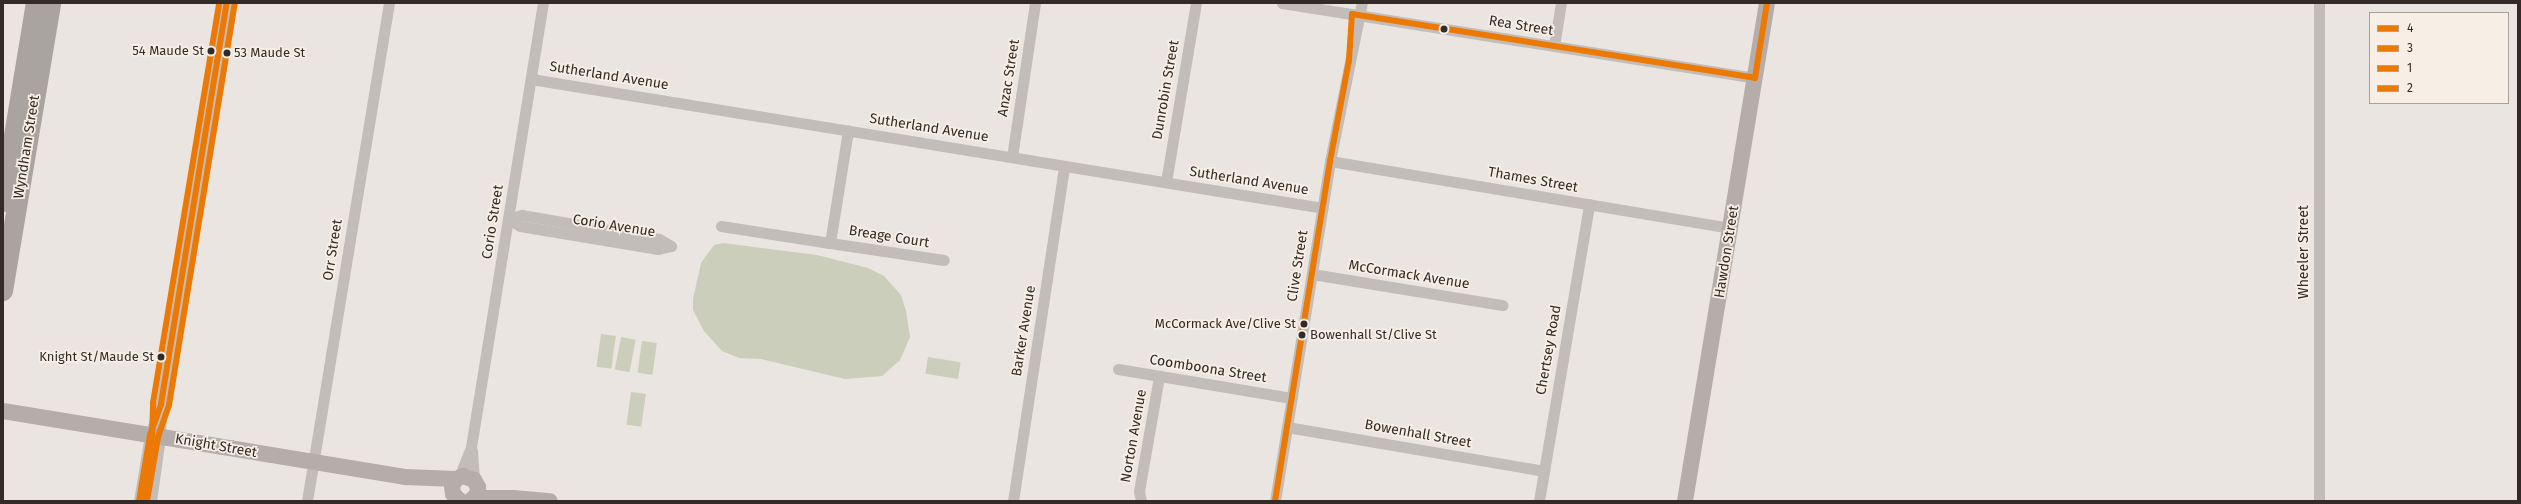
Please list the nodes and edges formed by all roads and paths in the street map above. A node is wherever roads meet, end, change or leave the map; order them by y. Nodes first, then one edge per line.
1 (36, 3) edge
2 (51, 3) edge
3 (227, 3) edge
4 (389, 3) edge
5 (544, 3) edge
6 (1035, 3) edge
7 (1196, 3) edge
8 (1282, 3) edge
9 (1354, 3) edge
10 (1362, 3) edge
11 (1561, 3) edge
12 (1767, 3) edge
13 (2319, 3) edge
14 (1356, 15) junction
15 (1554, 46) junction
16 (1755, 78) junction
17 (531, 79) junction
18 (848, 130) junction
19 (15, 132) edge
20 (1012, 157) junction
21 (1330, 161) junction
22 (1064, 166) junction
23 (1166, 182) junction
24 (3, 202) edge
25 (1589, 204) junction
26 (1323, 208) junction
27 (508, 219) junction
28 (720, 226) dead end
29 (1731, 228) junction
30 (830, 243) junction
31 (944, 260) dead end
32 (1312, 274) junction
33 (3, 291) edge
34 (1502, 305) dead end
35 (1118, 370) dead end
36 (1159, 376) junction
37 (1292, 398) junction
38 (3, 411) edge
39 (1287, 427) junction
40 (155, 436) junction
41 (313, 462) junction
42 (1544, 472) junction
43 (466, 493) edge
44 (544, 500) edge
45 (139, 501) edge
46 (151, 501) edge
47 (307, 501) edge
48 (1013, 501) edge
49 (1141, 501) edge
50 (1276, 501) edge
51 (1539, 501) edge
52 (1685, 501) edge
53 (2319, 501) edge

1 - 19 highway, Wyndham Street
2 - 19 highway, Wyndham Street
3 - 40 street
4 - 41 street, Orr Street
5 - 17 street, Corio Street
6 - 20 street, Anzac Street
7 - 23 street, Dunrobin Street
8 - 14 street, Rea Street
9 - 14 street, Clive Street
10 - 14 street, Clive Street
11 - 15 street
12 - 16 street, Hawdon Street
13 - 53 street, Wheeler Street
14 - 15 street, Rea Street
14 - 21 street, Clive Street
15 - 16 street, Rea Street
16 - 29 street, Hawdon Street
17 - 18 street, Sutherland Avenue
17 - 27 street, Corio Street
18 - 20 street, Sutherland Avenue
18 - 30 street, Breage Court
19 - 24 highway, Wyndham Street
19 - 33 highway, Wyndham Street
20 - 22 street, Sutherland Avenue
21 - 25 street, Thames Street
21 - 26 street, Clive Street
22 - 23 street, Sutherland Avenue
22 - 48 street, Barker Avenue
23 - 26 street, Sutherland Avenue
25 - 29 street, Thames Street
25 - 42 street, Chertsey Road
26 - 32 street, Clive Street
27 - 27 street, Corio Avenue
27 - 43 street, Corio Street
28 - 30 street, Breage Court
29 - 52 street, Hawdon Street
30 - 31 street, Breage Court
32 - 34 street, McCormack Avenue
32 - 37 street, Clive Street
35 - 36 street, Coomboona Street
36 - 37 street, Coomboona Street
36 - 49 street, Norton Avenue
37 - 39 street, Clive Street
38 - 40 street, Knight Street
39 - 42 street, Bowenhall Street
39 - 50 street, Clive Street
40 - 41 street, Knight Street
40 - 45 street
40 - 46 street
41 - 43 street, Knight Street
41 - 47 street, Orr Street
42 - 51 street, Chertsey Road
43 - 44 street, Knight Street

